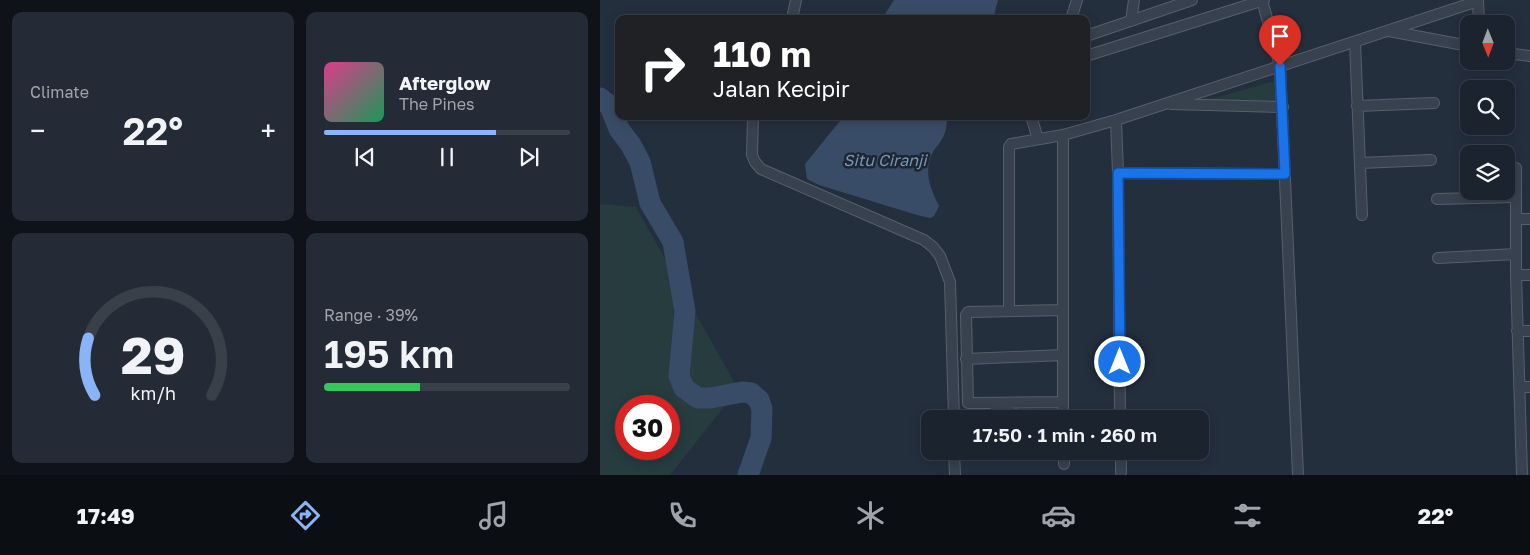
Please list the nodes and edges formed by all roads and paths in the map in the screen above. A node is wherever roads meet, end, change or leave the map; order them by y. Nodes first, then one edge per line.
1 (796, 0) edge
2 (1077, 0) edge
3 (1134, 0) edge
4 (1192, 0) edge
5 (1263, 0) edge
6 (1478, 1) edge
7 (793, 15) edge
8 (1072, 15) edge
9 (1479, 15) edge
10 (1131, 21) junction
11 (1388, 31) junction
12 (1090, 35) edge
13 (1355, 42) junction
14 (1460, 44) edge
15 (1515, 54) edge
16 (1090, 55) edge
17 (1530, 56) edge
18 (1280, 66) junction
19 (1434, 103) dead end
20 (1165, 104) junction
21 (1357, 106) junction
22 (1283, 107) junction
23 (753, 120) edge
24 (1032, 120) edge
25 (1116, 120) junction
26 (1063, 136) junction
27 (1038, 140) junction
28 (1431, 160) dead end
29 (1360, 163) junction
30 (1516, 168) dead end
31 (1118, 173) junction
32 (1285, 174) junction
33 (1516, 197) junction
34 (1437, 199) dead end
35 (1362, 215) dead end
36 (1517, 219) junction
37 (1530, 219) edge
38 (1516, 254) junction
39 (1438, 258) dead end
40 (1530, 274) edge
41 (1516, 275) junction
42 (1062, 310) junction
43 (1009, 311) junction
44 (1518, 331) junction
45 (1530, 331) edge
46 (1063, 355) junction
47 (966, 359) junction
48 (1525, 387) edge
49 (1062, 402) junction
50 (989, 403) junction
51 (954, 410) edge
52 (1005, 410) edge
53 (1062, 410) edge
54 (1120, 410) edge
55 (1526, 443) edge
56 (954, 460) edge
57 (1064, 460) edge
58 (1121, 460) edge
59 (1064, 464) dead end
60 (1121, 472) dead end
61 (955, 475) edge
62 (1298, 475) edge
63 (1522, 475) edge

1 - 7 street
2 - 8 street
3 - 10 street
4 - 10 street
5 - 16 street
5 - 18 street
6 - 9 street
6 - 11 street
10 - 12 street
11 - 13 street
11 - 14 street
13 - 18 street
13 - 21 street
15 - 17 street
18 - 20 street
18 - 22 street
19 - 21 street
20 - 22 street
20 - 25 street
21 - 29 street
22 - 32 street
23 - 51 street
24 - 27 street
25 - 26 street
25 - 31 street
26 - 27 street
26 - 42 street
27 - 43 street
28 - 29 street
29 - 35 street
30 - 33 street
31 - 32 street
31 - 54 street
32 - 62 street
33 - 34 street
33 - 36 street
36 - 37 street
36 - 38 street
38 - 39 street
38 - 41 street
40 - 41 street
41 - 44 street
42 - 43 street
42 - 46 street
43 - 47 street
44 - 45 street
44 - 48 street
46 - 47 street
46 - 49 street
47 - 50 street
48 - 55 street
49 - 50 street
49 - 53 street
50 - 52 street
55 - 63 street
56 - 61 street
57 - 59 street
58 - 60 street

